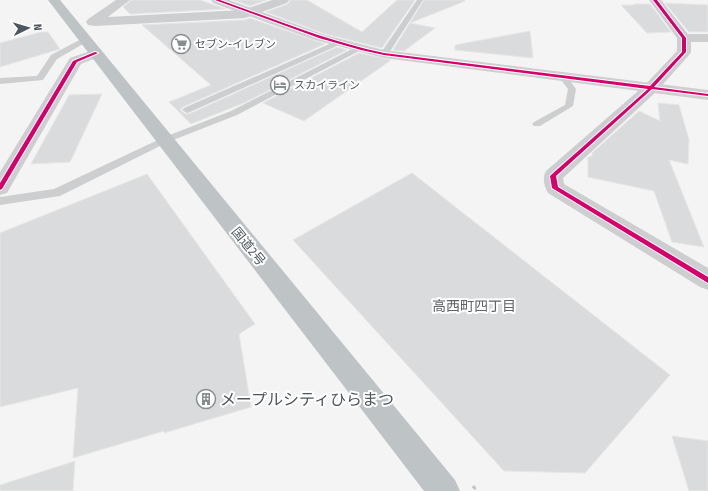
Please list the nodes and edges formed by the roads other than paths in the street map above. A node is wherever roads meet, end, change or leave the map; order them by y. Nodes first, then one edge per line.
1 (54, 0) edge
2 (124, 0) edge
3 (217, 0) edge
4 (283, 0) edge
5 (420, 0) edge
6 (655, 0) edge
7 (250, 12) junction
8 (88, 36) junction
9 (684, 38) junction
10 (708, 38) edge
11 (337, 44) junction
12 (358, 50) junction
13 (384, 54) junction
14 (562, 76) junction
15 (0, 81) edge
16 (651, 88) junction
17 (708, 95) edge
18 (187, 110) dead end
19 (537, 124) dead end
20 (165, 140) junction
21 (0, 188) edge
22 (0, 201) edge
23 (708, 280) edge
24 (444, 491) edge

1 - 8 highway, 国道2号
2 - 8 street
3 - 7 street
4 - 7 street
5 - 13 lane
6 - 9 street
7 - 8 street
7 - 11 street
8 - 15 lane
8 - 20 highway, 国道2号
8 - 21 street
9 - 10 street
9 - 16 street
11 - 12 street
11 - 18 lane
12 - 13 street
12 - 20 lane
13 - 14 street
14 - 16 street
14 - 19 lane
16 - 17 street
16 - 23 street
20 - 22 lane
20 - 24 highway, 国道2号

